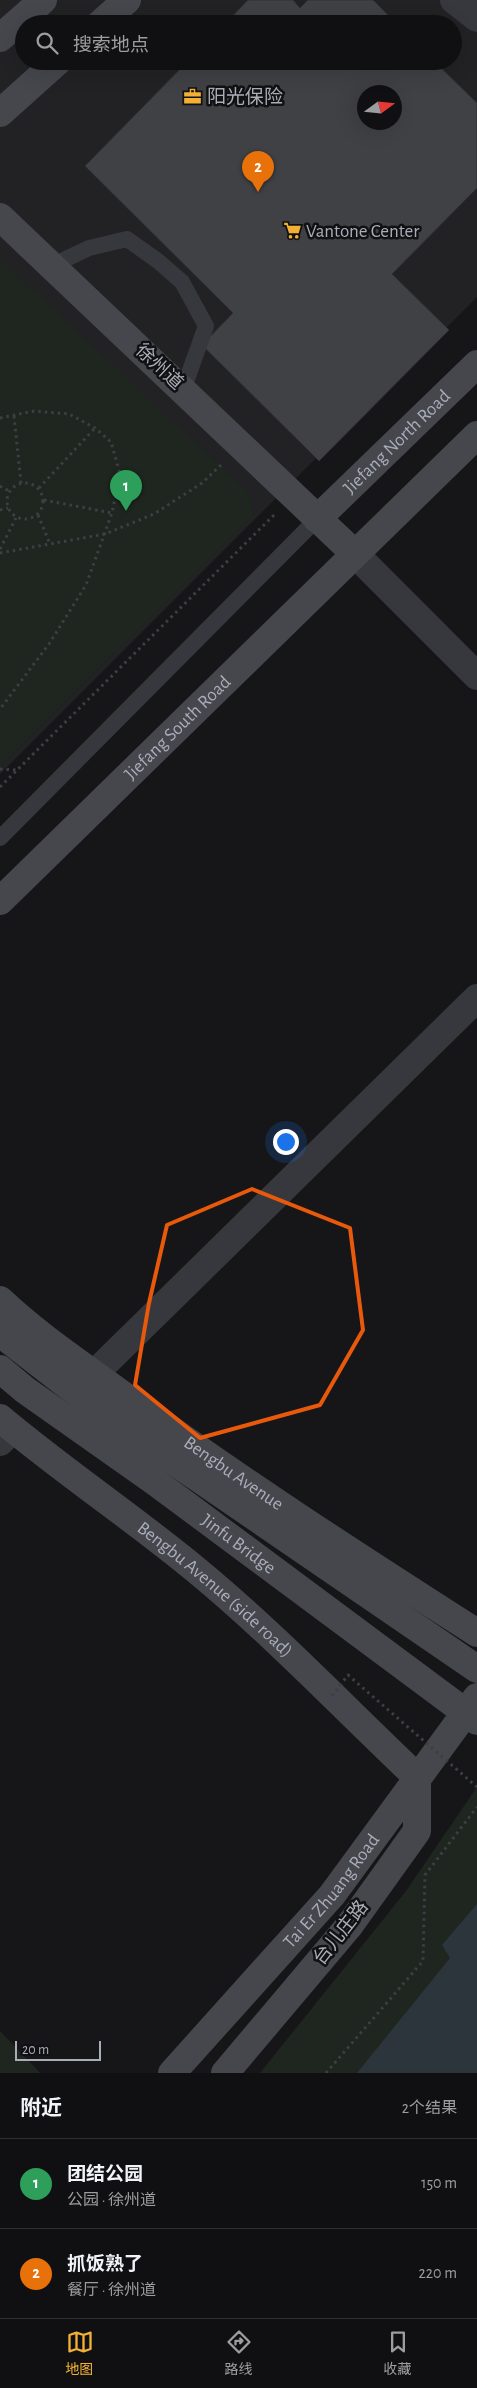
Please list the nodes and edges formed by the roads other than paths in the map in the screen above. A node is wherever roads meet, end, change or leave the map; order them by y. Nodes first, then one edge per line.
1 (44, 0) edge
2 (127, 0) edge
3 (454, 0) edge
4 (27, 15) edge
5 (110, 15) edge
6 (477, 18) edge
7 (15, 25) edge
8 (0, 38) edge
9 (48, 70) edge
10 (0, 113) edge
11 (0, 217) edge
12 (51, 266) junction
13 (477, 364) edge
14 (183, 390) junction
15 (477, 435) edge
16 (317, 519) junction
17 (354, 554) junction
18 (477, 676) edge
19 (0, 838) edge
20 (0, 901) edge
21 (477, 998) edge
22 (0, 1300) edge
23 (0, 1334) edge
24 (0, 1369) edge
25 (94, 1374) junction
26 (4, 1430) edge
27 (477, 1633) edge
28 (477, 1670) edge
29 (477, 1697) edge
30 (477, 1721) edge
31 (417, 1777) junction
32 (172, 2073) edge
33 (225, 2073) edge

1 - 4 street
2 - 5 street
3 - 6 street
7 - 8 street
9 - 10 street
11 - 12 street, 徐州道
12 - 14 street, 徐州道
12 - 14 lane
13 - 16 street, Jiefang North Road
14 - 16 street, 徐州道
15 - 17 street
16 - 17 street, 徐州道
16 - 19 lane
17 - 18 street
17 - 20 street, Jiefang South Road
21 - 25 street
22 - 25 street, Bengbu Avenue
23 - 28 street, Jinfu Bridge
24 - 30 street, Jinfu Bridge, bridge
25 - 27 street, Bengbu Avenue
26 - 31 street, Bengbu Avenue (side road)
29 - 31 street, Tai Er Zhuang Road
31 - 32 street, Tai Er Zhuang Road
31 - 33 street, 台儿庄路

